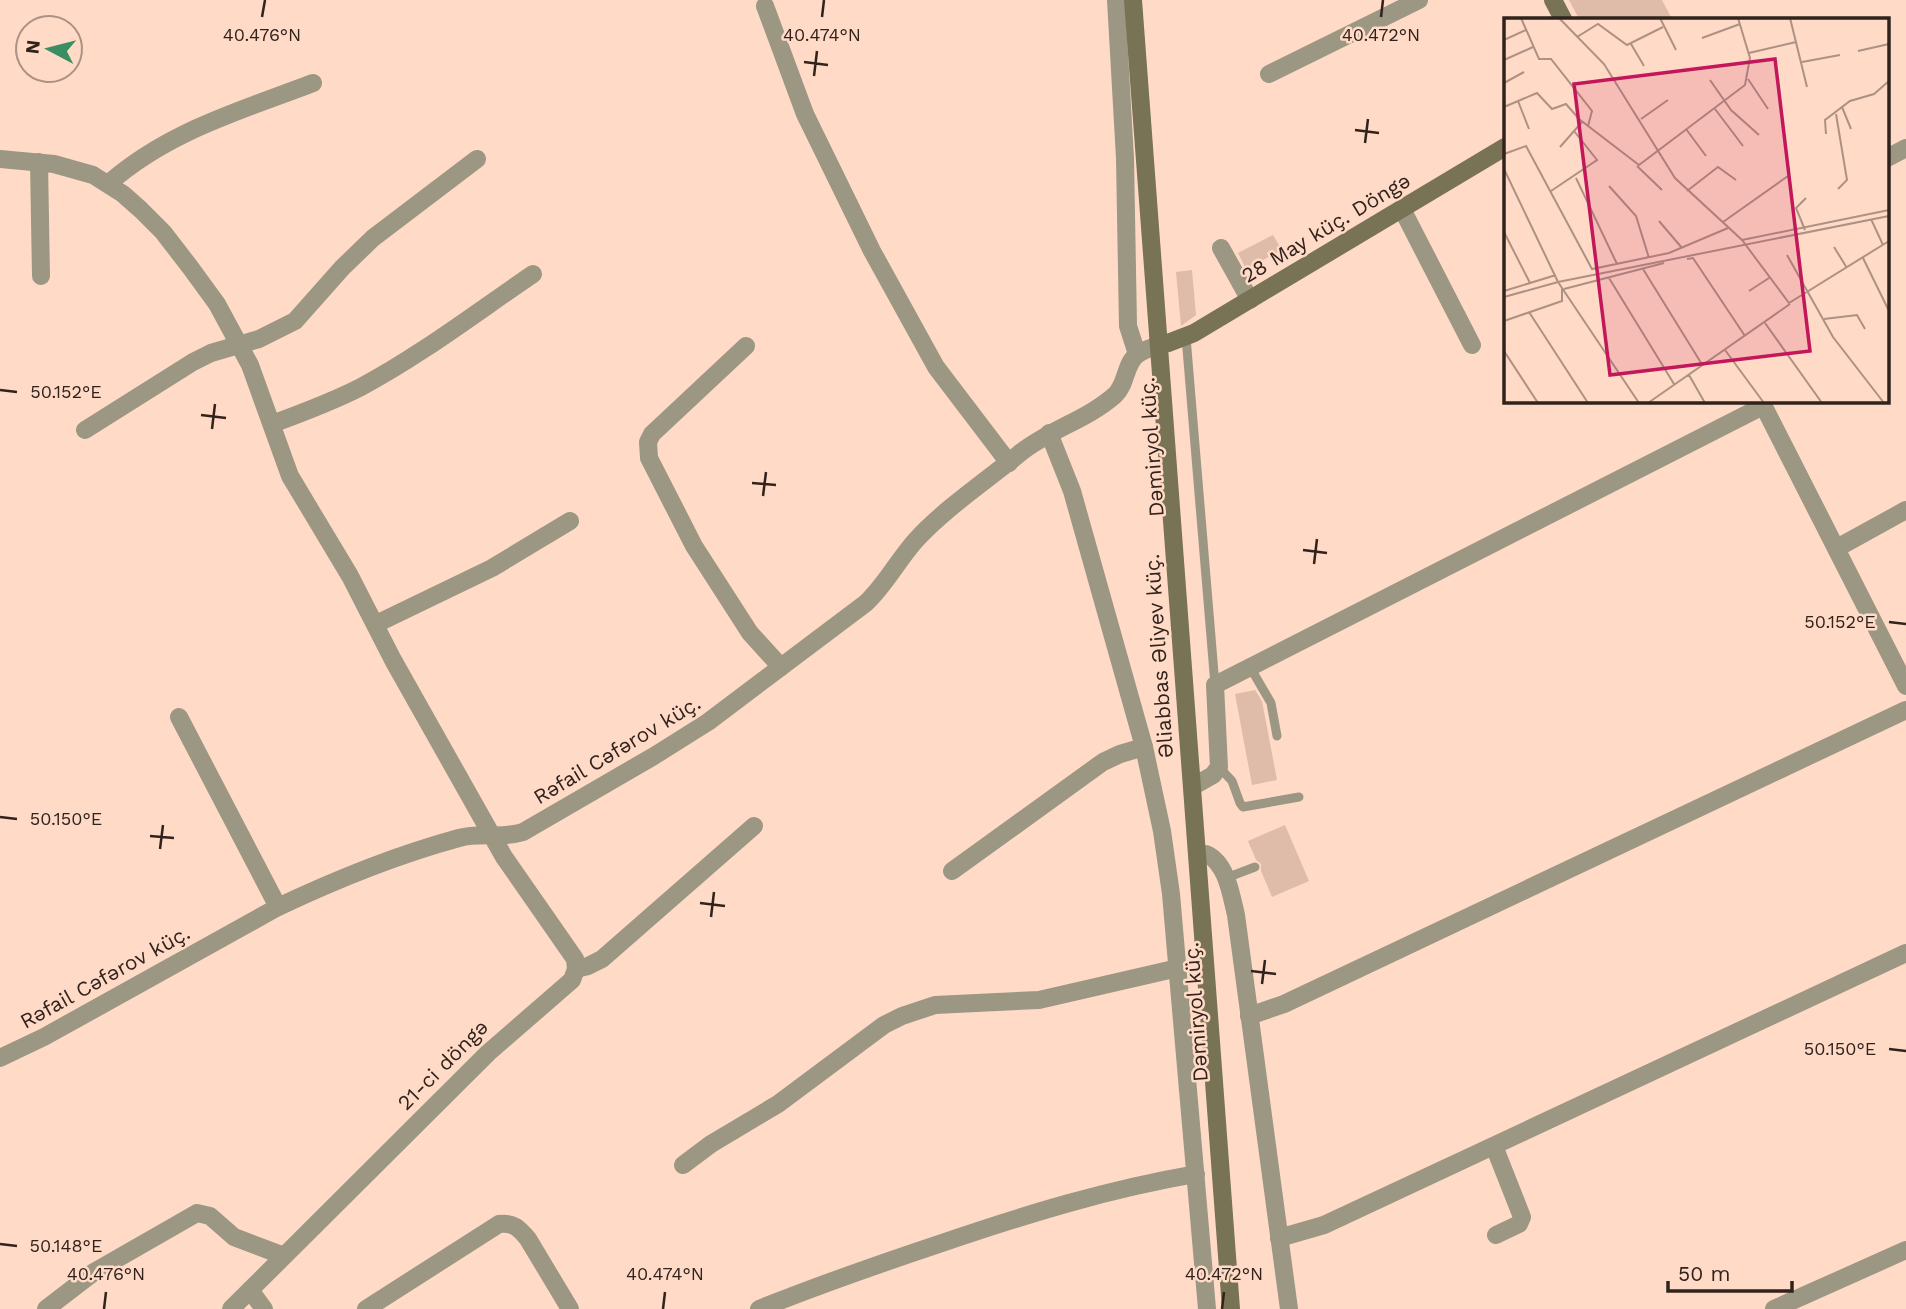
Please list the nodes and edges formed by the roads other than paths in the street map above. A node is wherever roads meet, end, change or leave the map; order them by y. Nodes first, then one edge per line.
1 (1116, 0) edge
2 (1133, 0) edge
3 (1144, 0) edge
4 (1419, 0) edge
5 (1553, 0) edge
6 (765, 6) dead end
7 (1562, 18) edge
8 (1269, 74) dead end
9 (313, 83) dead end
10 (1906, 148) edge
11 (1504, 149) edge
12 (1888, 157) edge
13 (0, 159) edge
14 (477, 159) dead end
15 (39, 162) junction
16 (108, 184) junction
17 (1402, 209) junction
18 (1221, 248) dead end
19 (533, 274) dead end
20 (41, 276) dead end
21 (1250, 300) junction
22 (1186, 337) junction
23 (239, 344) junction
24 (1163, 344) junction
25 (1472, 345) dead end
26 (746, 346) dead end
27 (1137, 354) junction
28 (1762, 403) edge
29 (272, 424) junction
30 (85, 430) dead end
31 (1049, 433) junction
32 (1009, 463) junction
33 (1906, 510) edge
34 (570, 521) dead end
35 (1836, 548) junction
36 (376, 624) junction
37 (781, 667) junction
38 (1250, 667) junction
39 (1215, 685) junction
40 (1906, 686) edge
41 (1906, 710) edge
42 (179, 717) dead end
43 (1277, 736) dead end
44 (1144, 747) junction
45 (1219, 767) junction
46 (1199, 783) junction
47 (1300, 797) dead end
48 (754, 826) dead end
49 (493, 836) junction
50 (1206, 853) junction
51 (1255, 867) dead end
52 (951, 871) dead end
53 (1226, 878) junction
54 (278, 907) junction
55 (1906, 953) edge
56 (1178, 968) junction
57 (576, 969) junction
58 (1249, 1016) junction
59 (0, 1058) edge
60 (1494, 1146) junction
61 (683, 1165) dead end
62 (1196, 1174) junction
63 (1496, 1235) dead end
64 (1279, 1238) junction
65 (1906, 1250) edge
66 (284, 1256) junction
67 (250, 1290) junction
68 (69, 1292) junction
69 (46, 1309) edge
70 (76, 1309) edge
71 (231, 1309) edge
72 (264, 1309) edge
73 (366, 1309) edge
74 (570, 1309) edge
75 (759, 1309) edge
76 (1207, 1309) edge
77 (1231, 1309) edge
78 (1241, 1309) edge
79 (1289, 1309) edge
80 (1774, 1309) edge

1 - 27 street
2 - 24 main road, Əliabbas Əliyev küç.
3 - 24 main road, Dəmiryol küç.
4 - 8 street
5 - 7 main road
6 - 32 street
9 - 16 street
10 - 12 street
11 - 17 main road, 28 May küç. Döngə
13 - 15 street
14 - 23 street
15 - 16 street
15 - 20 street
16 - 23 street
17 - 21 main road, 28 May küç. Döngə
17 - 25 street
18 - 21 street
19 - 29 street
21 - 22 main road, 28 May küç. Döngə
22 - 24 main road, 28 May küç. Döngə
22 - 39 lane
23 - 29 street
23 - 30 street
24 - 27 street
24 - 46 main road, Dəmiryol küç.
24 - 77 main road, Əliabbas Əliyev küç.
26 - 37 street
27 - 31 street, Rəfail Cəfərov küç.
28 - 35 street
28 - 38 street
29 - 36 street
31 - 32 street, Rəfail Cəfərov küç.
31 - 44 street
32 - 37 street, Rəfail Cəfərov küç.
33 - 35 street
34 - 36 street
35 - 40 street
36 - 49 street
37 - 49 street, Rəfail Cəfərov küç.
38 - 39 street
38 - 43 lane
39 - 45 street
41 - 58 street
42 - 54 street
44 - 52 street
44 - 56 street
45 - 46 street
45 - 47 lane
46 - 50 main road, Dəmiryol küç.
48 - 57 street
49 - 54 street, Rəfail Cəfərov küç.
49 - 57 street
50 - 53 street
50 - 78 main road, Dəmiryol küç.
51 - 53 lane
53 - 58 street
54 - 59 street, Rəfail Cəfərov küç.
55 - 60 street
56 - 61 street
56 - 62 street
57 - 66 street, 21-ci döngə
58 - 64 street
60 - 63 street
60 - 64 street
62 - 75 street
62 - 76 street
64 - 79 street
65 - 80 street
66 - 67 street, 21-ci döngə
66 - 68 street
67 - 71 street, 21-ci döngə
67 - 72 street
68 - 69 street
68 - 70 street
73 - 74 street

